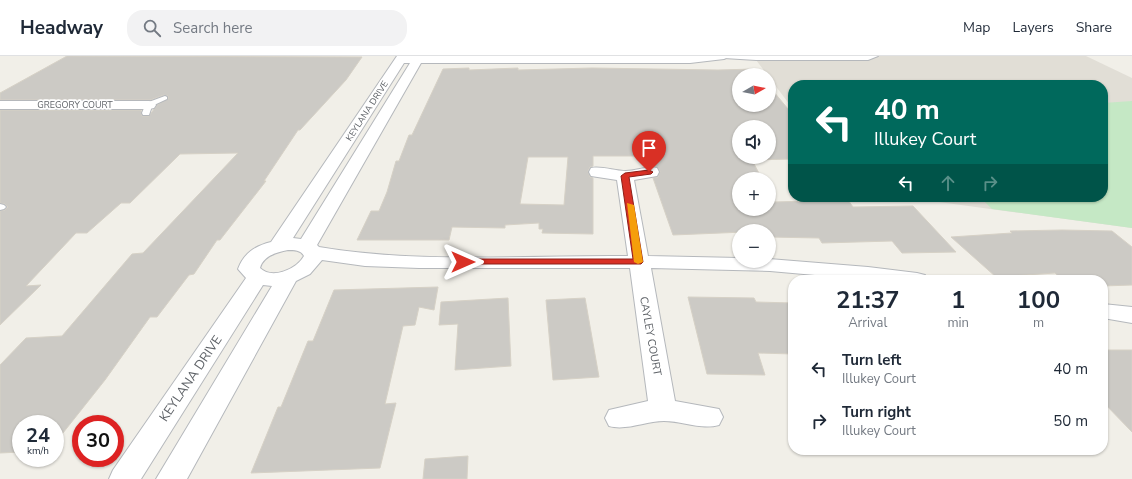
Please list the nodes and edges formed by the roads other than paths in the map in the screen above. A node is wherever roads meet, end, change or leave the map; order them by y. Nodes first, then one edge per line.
1 (724, 56) edge
2 (875, 56) edge
3 (402, 58) edge
4 (419, 58) edge
5 (165, 98) dead end
6 (0, 105) edge
7 (148, 109) joint
8 (597, 172) dead end
9 (651, 172) dead end
10 (625, 176) junction
11 (278, 246) junction
12 (310, 249) junction
13 (399, 262) junction
14 (638, 262) junction
15 (295, 274) junction
16 (880, 275) edge
17 (257, 278) junction
18 (1108, 312) edge
19 (1132, 315) edge
20 (663, 409) junction
21 (619, 418) dead end
22 (709, 418) dead end
23 (124, 479) edge
24 (171, 479) edge

1 - 2 lane
1 - 4 street
3 - 4 street
3 - 11 street, KEYLANA DRIVE
4 - 12 street, KEYLANA DRIVE
5 - 7 lane
6 - 7 street, GREGORY COURT
8 - 10 street
9 - 10 street
10 - 14 street, CAYLEY COURT
11 - 12 street
11 - 17 street
12 - 13 street
12 - 15 street, KEYLANA DRIVE
13 - 14 street
13 - 15 street
14 - 16 street
14 - 20 street, CAYLEY COURT
15 - 17 street
15 - 24 street
17 - 23 street, KEYLANA DRIVE
18 - 19 street
20 - 21 street
20 - 22 street

